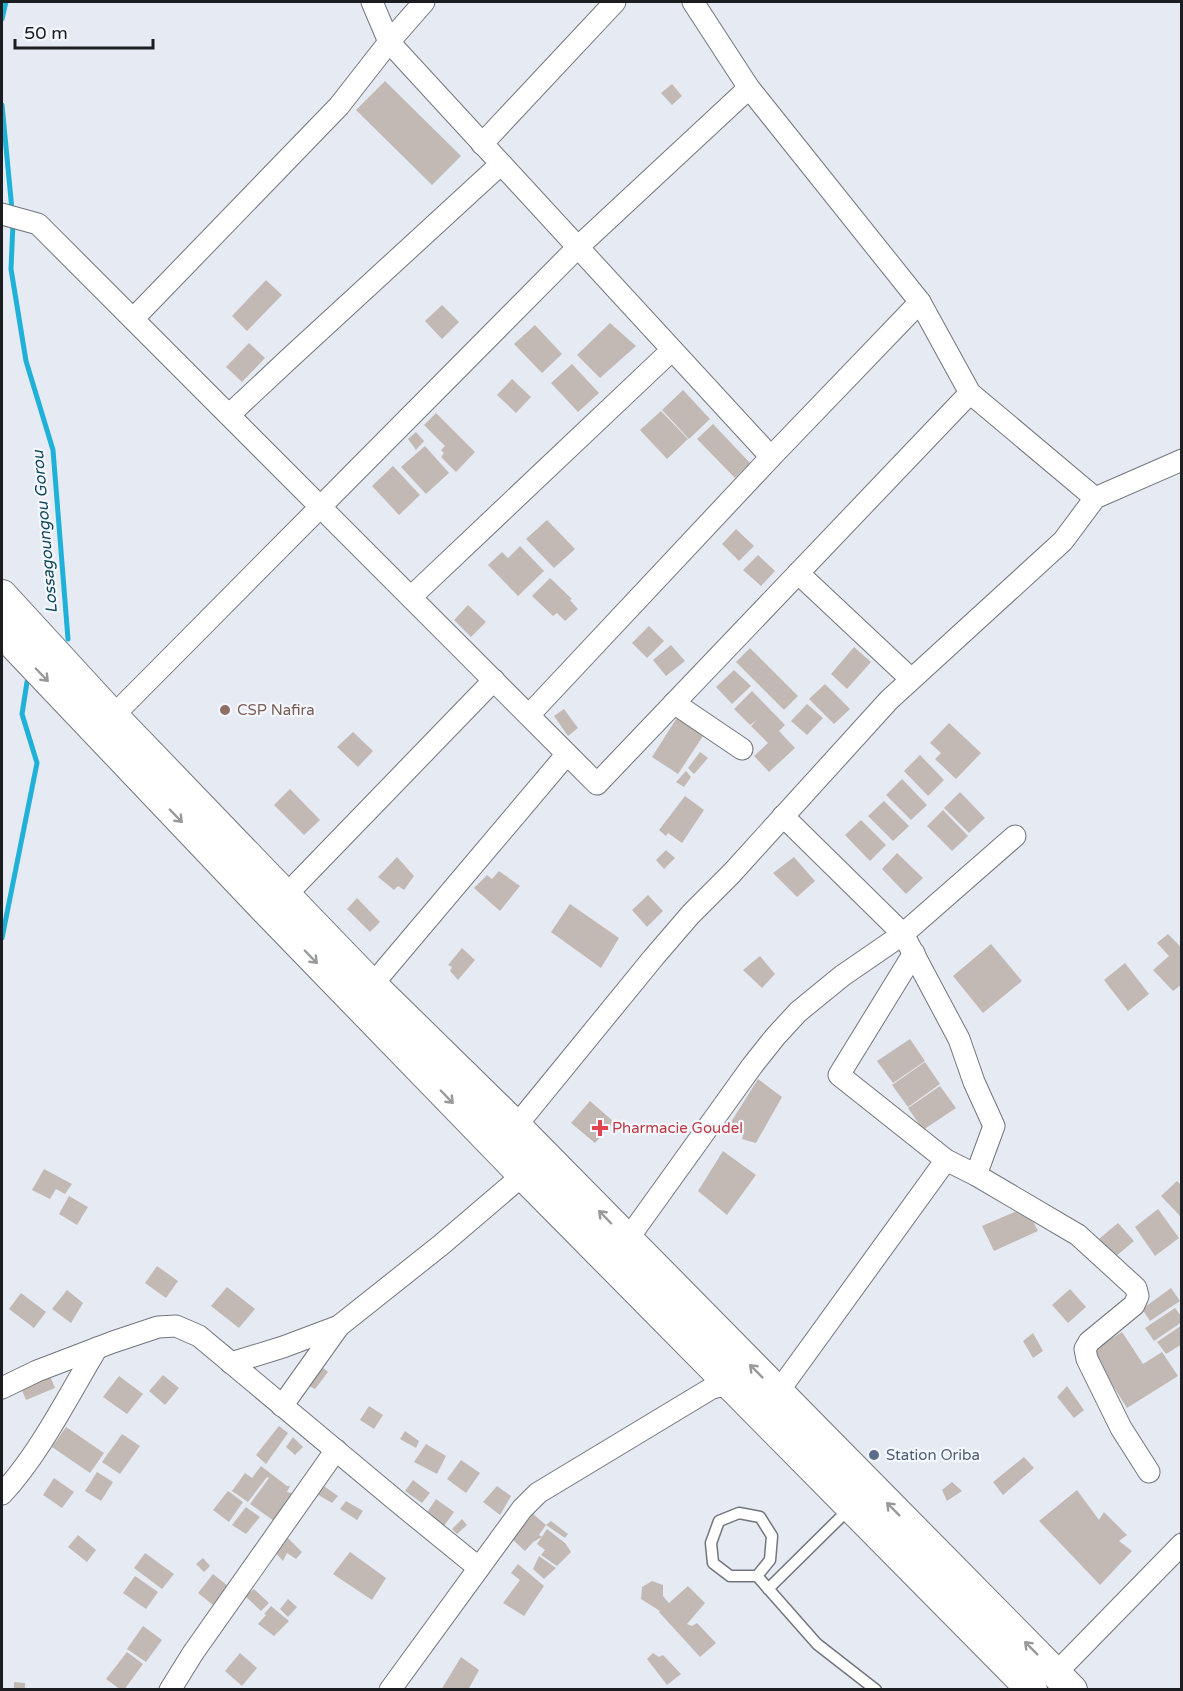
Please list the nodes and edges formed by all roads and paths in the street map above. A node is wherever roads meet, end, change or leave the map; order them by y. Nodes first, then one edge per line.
1 (372, 2) edge
2 (424, 2) edge
3 (615, 2) edge
4 (693, 2) edge
5 (389, 42) junction
6 (749, 88) junction
7 (482, 144) junction
8 (501, 164) junction
9 (2, 214) edge
10 (578, 247) junction
11 (920, 302) junction
12 (133, 319) junction
13 (672, 350) junction
14 (970, 393) junction
15 (229, 416) junction
16 (771, 457) junction
17 (1182, 460) edge
18 (1095, 498) junction
19 (320, 506) junction
20 (798, 573) junction
21 (2, 595) edge
22 (411, 597) junction
23 (2, 632) edge
24 (911, 679) junction
25 (494, 680) junction
26 (674, 703) junction
27 (529, 715) junction
28 (113, 716) junction
29 (742, 749) dead end
30 (567, 754) junction
31 (783, 816) junction
32 (1015, 836) dead end
33 (286, 895) junction
34 (903, 934) junction
35 (914, 953) junction
36 (372, 985) junction
37 (516, 1126) junction
38 (946, 1160) junction
39 (523, 1175) junction
40 (976, 1175) junction
41 (627, 1240) junction
42 (339, 1326) junction
43 (97, 1348) junction
44 (231, 1363) junction
45 (730, 1384) junction
46 (2, 1388) edge
47 (778, 1392) junction
48 (282, 1406) junction
49 (336, 1450) junction
50 (1149, 1472) dead end
51 (2, 1494) edge
52 (852, 1507) junction
53 (1182, 1544) edge
54 (479, 1568) junction
55 (757, 1576) junction
56 (768, 1589) junction
57 (1053, 1684) edge
58 (170, 1689) edge
59 (390, 1689) edge
60 (876, 1689) edge

1 - 5 street
2 - 5 street
3 - 7 street
4 - 6 street
5 - 7 street
5 - 12 street
6 - 10 street
6 - 11 street
7 - 8 street
8 - 10 street
8 - 15 street
9 - 12 street
10 - 13 street
10 - 19 street
11 - 14 street
11 - 16 street
12 - 15 street
13 - 16 street
13 - 22 street
14 - 18 street
14 - 20 street
15 - 19 street
16 - 27 street
17 - 18 street
18 - 24 street
19 - 22 street
19 - 28 street
20 - 24 street
20 - 26 street
21 - 28 main road
22 - 25 street
23 -> 39 main road
24 - 31 street
25 - 27 street
25 - 33 street
26 - 29 street
26 - 30 street
27 - 30 street
28 - 33 main road
30 - 36 street
31 - 34 street
31 - 37 street
32 - 34 street
33 - 36 main road
34 - 35 street
34 - 41 street
35 - 38 street
35 - 40 street
36 - 37 main road
41 -> 37 main road
38 - 40 street
38 - 47 street
39 - 42 street
39 - 45 main road
40 - 50 street
47 -> 41 main road
42 - 44 street
42 - 48 street
43 - 44 street
43 - 46 street
43 - 51 street
44 - 48 street
45 - 52 main road
45 - 54 street
57 -> 47 main road
48 - 49 street
49 - 54 street
49 - 58 street
52 - 56 lane
52 - 57 main road
53 - 57 street
54 - 59 street
55 - 55 lane
55 - 56 lane
56 - 60 lane

